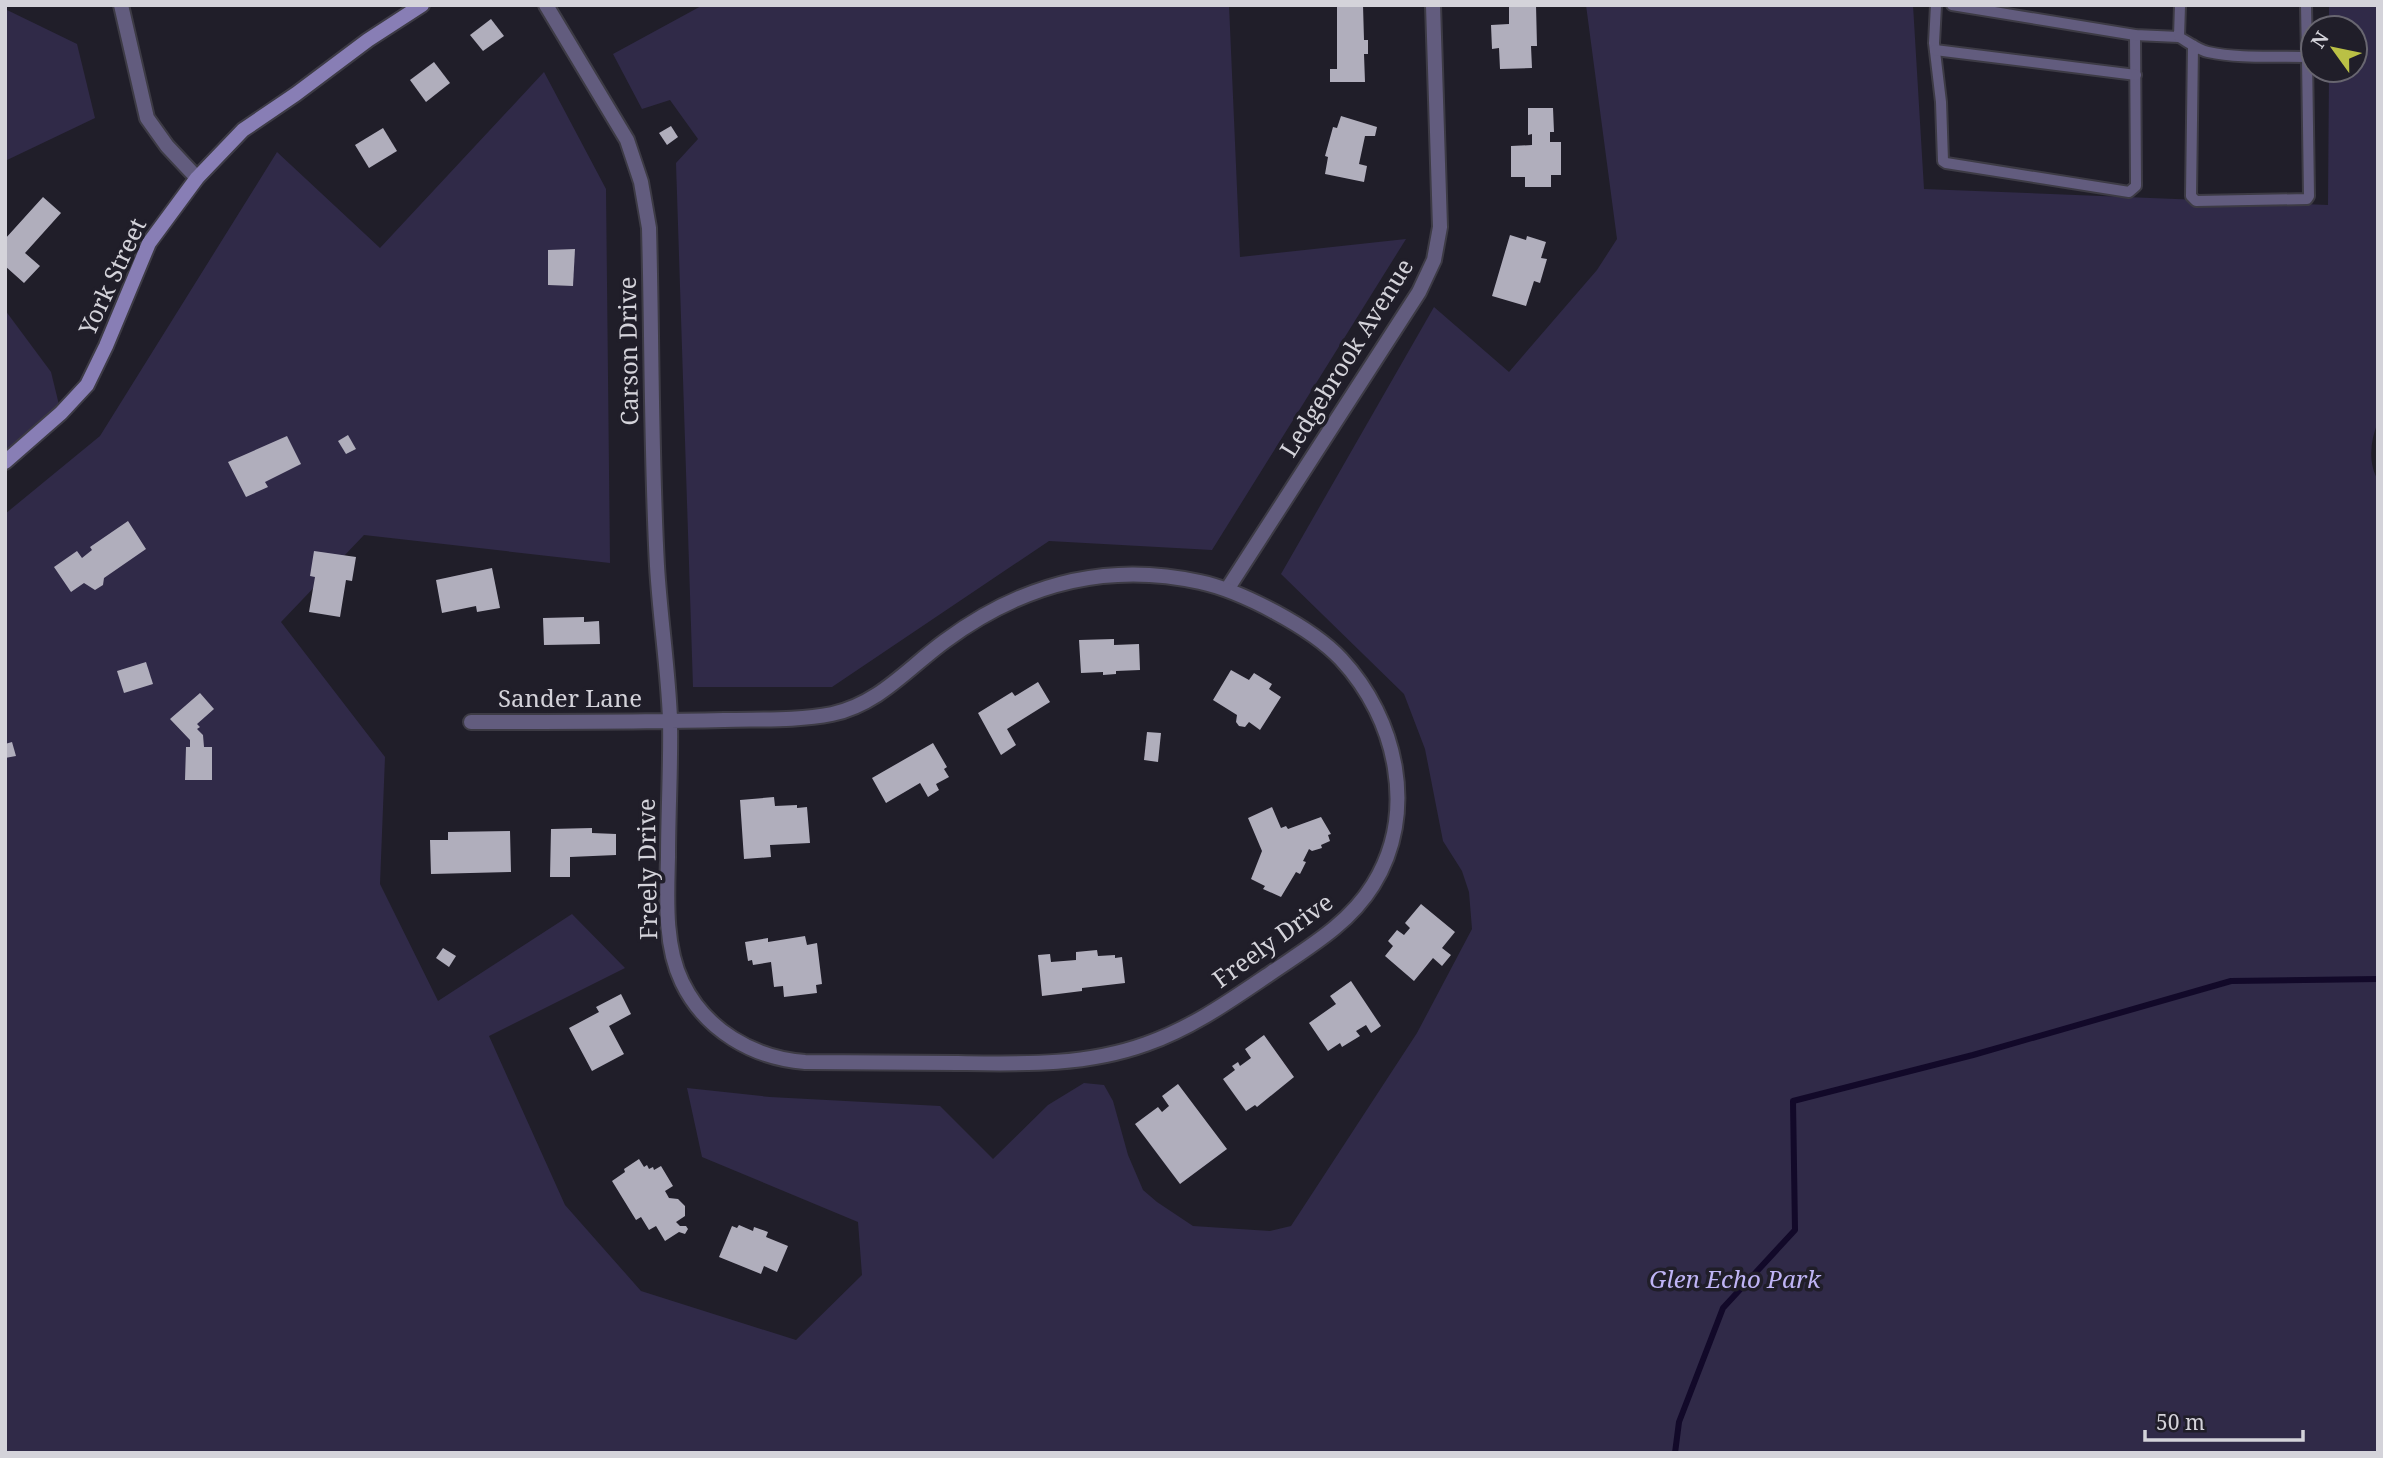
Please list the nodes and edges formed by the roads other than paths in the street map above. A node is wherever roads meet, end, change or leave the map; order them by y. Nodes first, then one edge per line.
1 (121, 5) edge
2 (422, 5) edge
3 (546, 5) edge
4 (1433, 5) edge
5 (1936, 5) edge
6 (1952, 5) edge
7 (2180, 5) edge
8 (2135, 35) junction
9 (2179, 37) junction
10 (2193, 45) junction
11 (1935, 50) junction
12 (2299, 57) edge
13 (2136, 75) junction
14 (2307, 84) edge
15 (197, 178) junction
16 (5, 462) edge
17 (1228, 588) junction
18 (670, 721) junction
19 (471, 723) dead end

1 - 15 street
2 - 15 street, York Street
3 - 18 street, Carson Drive
4 - 17 street, Ledgebrook Avenue
5 - 11 lane
6 - 8 lane
7 - 9 lane
8 - 9 lane
8 - 13 lane
9 - 10 lane
10 - 12 lane
10 - 14 lane
11 - 13 lane
11 - 13 lane
15 - 16 street, York Street
17 - 18 street, Freely Drive
17 - 18 street, Freely Drive
18 - 19 street, Sander Lane

